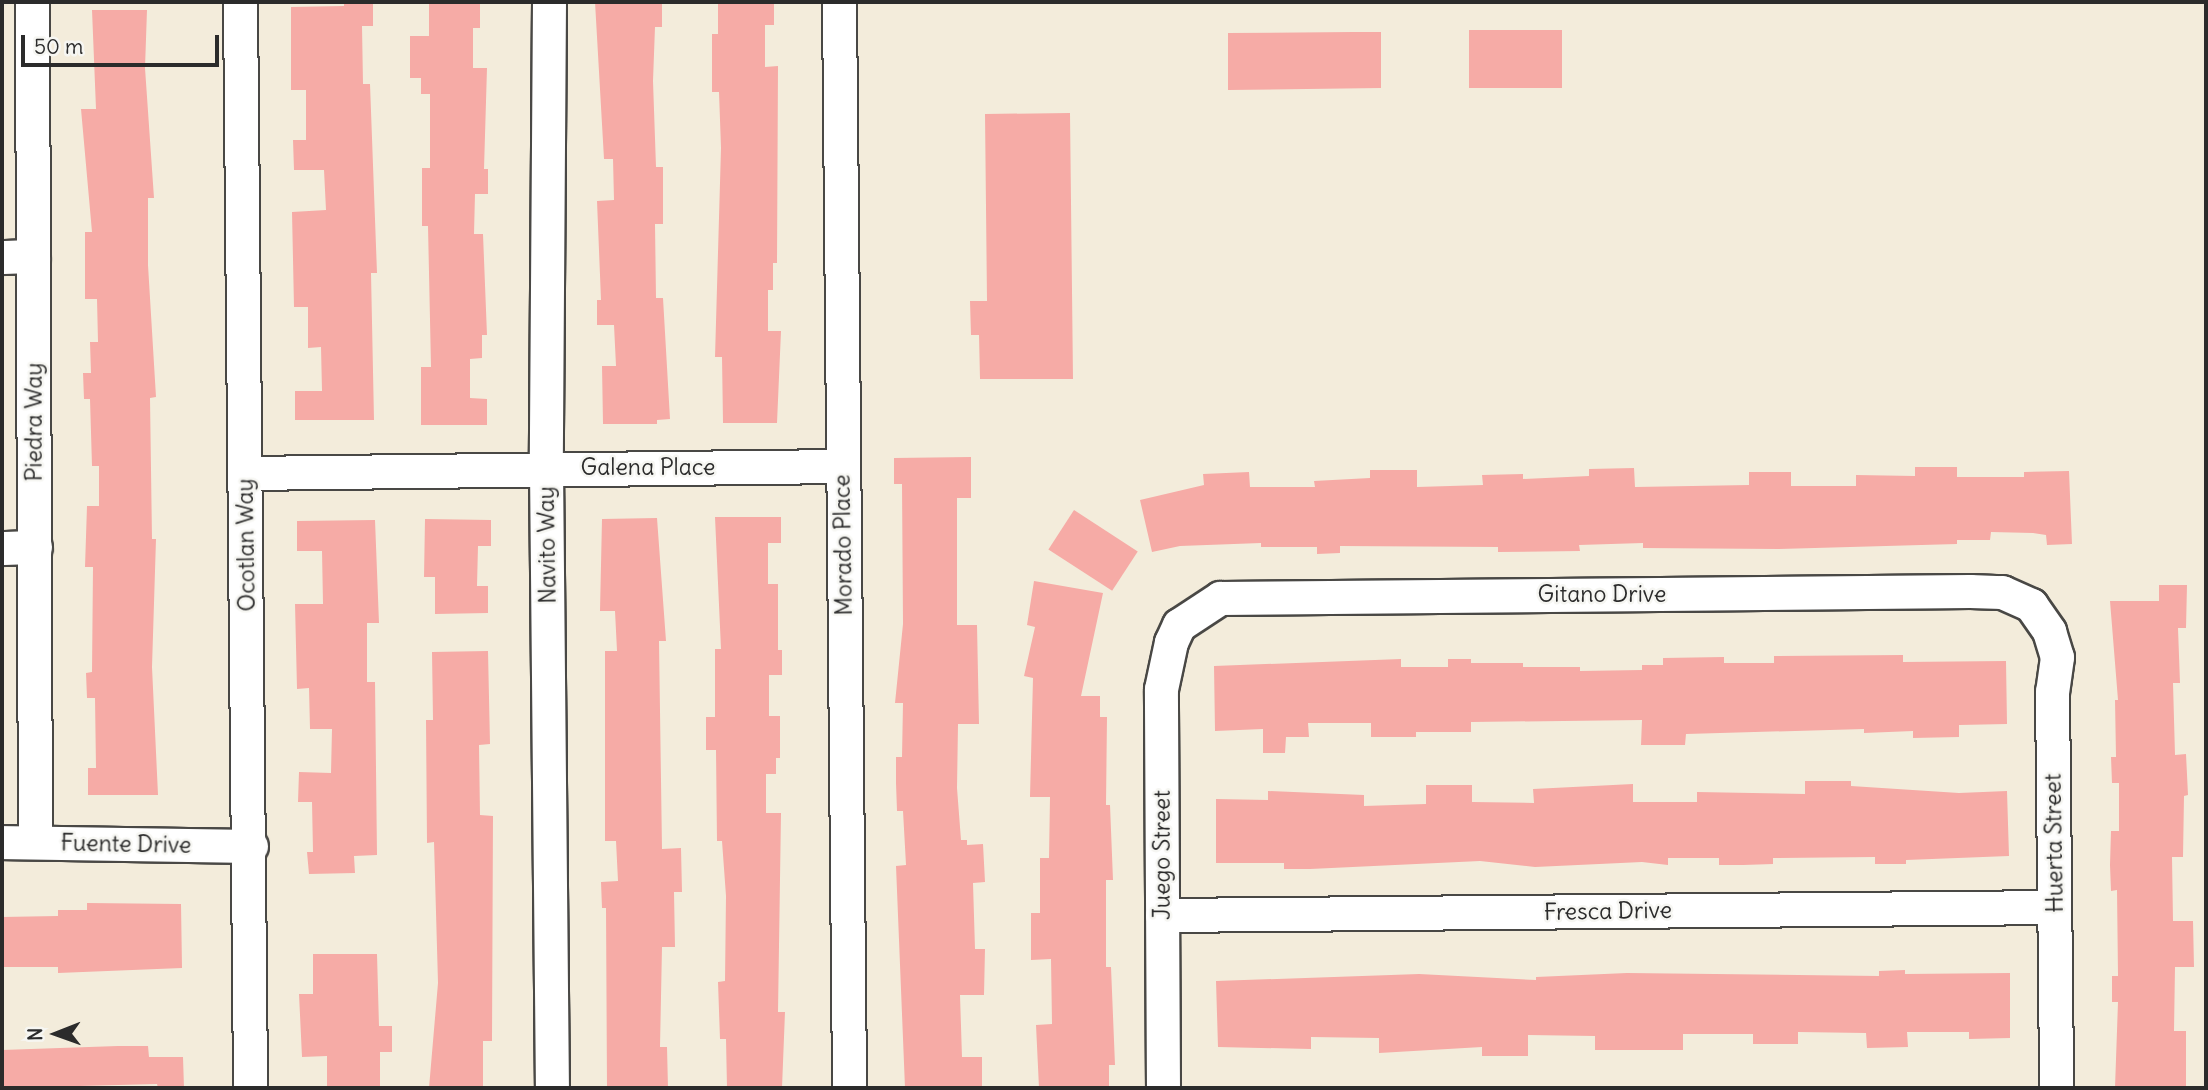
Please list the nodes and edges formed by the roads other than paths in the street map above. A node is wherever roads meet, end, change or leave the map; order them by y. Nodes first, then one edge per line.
1 (32, 2) edge
2 (240, 2) edge
3 (549, 2) edge
4 (839, 2) edge
5 (18, 256) edge
6 (842, 466) junction
7 (547, 468) junction
8 (244, 472) junction
9 (35, 547) junction
10 (2, 548) edge
11 (2031, 605) joint
12 (1180, 625) joint
13 (35, 841) junction
14 (2, 842) edge
15 (251, 846) junction
16 (2054, 907) junction
17 (1162, 915) junction
18 (250, 1088) edge
19 (552, 1088) edge
20 (849, 1088) edge
21 (1163, 1088) edge
22 (2056, 1088) edge

1 - 5 street, Piedra Way
2 - 8 street, Ocotlan Way
3 - 7 street, Navito Way
4 - 6 street, Morado Place
5 - 9 street, Piedra Way
6 - 7 street, Galena Place
6 - 20 street, Morado Place
7 - 8 street, Galena Place
7 - 19 street, Navito Way
8 - 15 street, Ocotlan Way
9 - 10 street
9 - 13 street, Piedra Way
11 - 12 street, Gitano Drive
11 - 16 street, Huerta Street
12 - 17 street, Juego Street
13 - 14 street, Fuente Drive
13 - 15 street, Fuente Drive
15 - 18 street, Ocotlan Way
16 - 17 street, Fresca Drive
16 - 22 street, Huerta Street
17 - 21 street, Juego Street

